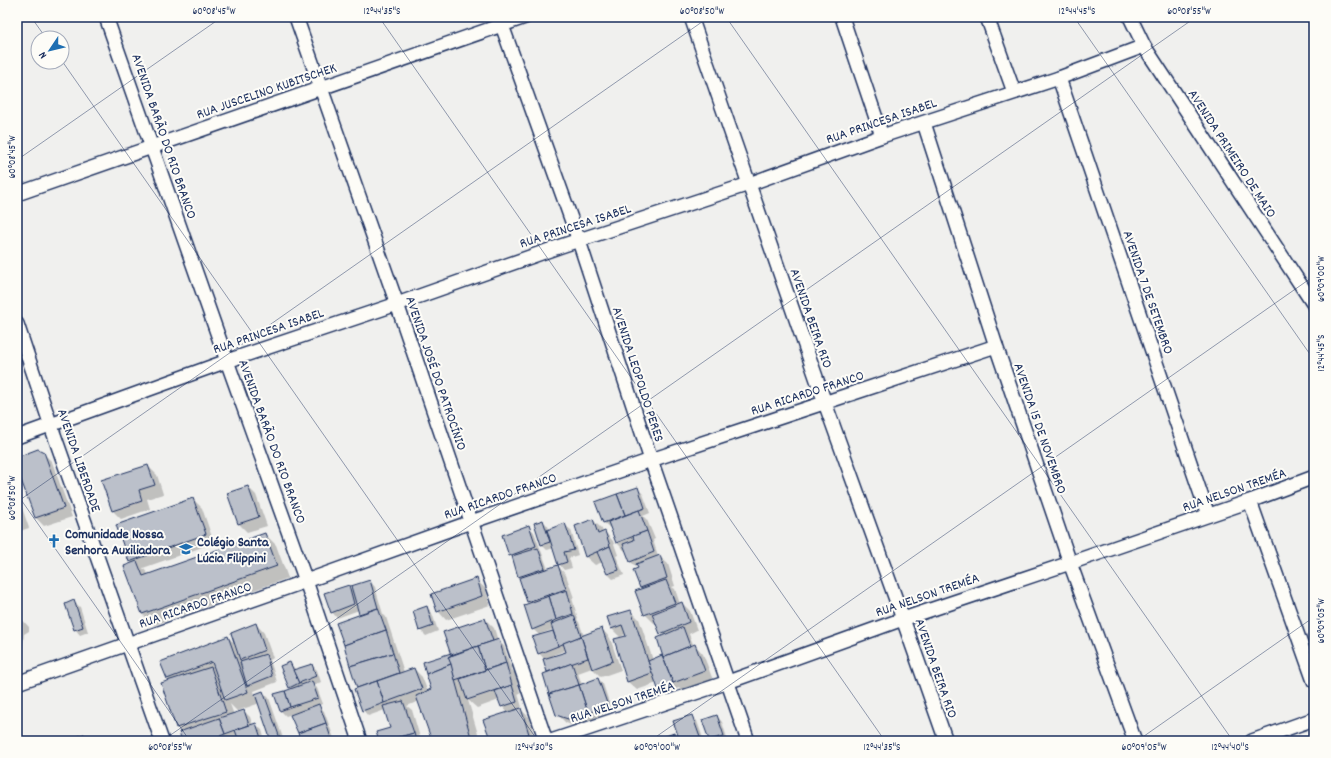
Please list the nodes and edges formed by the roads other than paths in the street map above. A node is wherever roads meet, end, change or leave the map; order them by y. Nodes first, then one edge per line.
1 (106, 17) edge
2 (296, 17) edge
3 (525, 17) edge
4 (691, 17) edge
5 (842, 17) edge
6 (987, 17) edge
7 (1130, 17) edge
8 (500, 21) edge
9 (1144, 46) junction
10 (1059, 78) junction
11 (322, 87) junction
12 (1014, 92) junction
13 (924, 122) junction
14 (882, 136) junction
15 (152, 146) junction
16 (749, 184) junction
17 (17, 194) edge
18 (579, 241) junction
19 (397, 304) junction
20 (1314, 305) edge
21 (17, 324) edge
22 (996, 346) junction
23 (227, 361) junction
24 (825, 404) junction
25 (51, 426) junction
26 (17, 437) edge
27 (651, 460) junction
28 (1314, 477) edge
29 (1250, 501) junction
30 (1208, 515) junction
31 (471, 522) junction
32 (1070, 563) junction
33 (306, 582) junction
34 (903, 618) junction
35 (128, 644) junction
36 (1314, 681) edge
37 (728, 682) junction
38 (17, 683) edge
39 (1314, 719) edge
40 (162, 741) edge
41 (360, 741) edge
42 (546, 741) edge
43 (551, 741) edge
44 (748, 741) edge
45 (946, 741) edge
46 (1135, 741) edge
47 (1252, 741) edge

1 - 15 street, AVENIDA BARÃO DO RIO BRANCO
2 - 11 street, AVENIDA JOSÉ DO PATROCÍNIO
3 - 8 street, RUA JUSCELINO KUBITSCHEK
4 - 16 street, AVENIDA BEIRA RIO
5 - 14 street
6 - 12 street
7 - 9 street, AVENIDA PRIMEIRO DE MAIO
8 - 11 street, RUA JUSCELINO KUBITSCHEK
8 - 18 street, AVENIDA LEOPOLDO PERES
9 - 10 street, RUA PRINCESA ISABEL
9 - 20 street, AVENIDA PRIMEIRO DE MAIO
10 - 12 street, RUA PRINCESA ISABEL
10 - 30 street, AVENIDA 7 DE SETEMBRO
11 - 15 street, RUA JUSCELINO KUBITSCHEK
11 - 19 street, AVENIDA JOSÉ DO PATROCÍNIO
12 - 13 street, RUA PRINCESA ISABEL
13 - 14 street, RUA PRINCESA ISABEL
13 - 22 street, AVENIDA 15 DE NOVEMBRO
14 - 16 street, RUA PRINCESA ISABEL
15 - 17 street, RUA JUSCELINO KUBITSCHEK
15 - 23 street, AVENIDA BARÃO DO RIO BRANCO
16 - 18 street, RUA PRINCESA ISABEL
16 - 24 street, AVENIDA BEIRA RIO
18 - 19 street, RUA PRINCESA ISABEL
18 - 27 street, AVENIDA LEOPOLDO PERES
19 - 23 street, RUA PRINCESA ISABEL
19 - 31 street, AVENIDA JOSÉ DO PATROCÍNIO
21 - 25 street, AVENIDA LIBERDADE
22 - 24 street, RUA RICARDO FRANCO
22 - 32 street, AVENIDA 15 DE NOVEMBRO
23 - 25 street, RUA PRINCESA ISABEL
23 - 33 street, AVENIDA BARÃO DO RIO BRANCO
24 - 27 street, RUA RICARDO FRANCO
24 - 34 street, AVENIDA BEIRA RIO
25 - 26 street, RUA PRINCESA ISABEL
25 - 35 street, AVENIDA LIBERDADE
27 - 31 street, RUA RICARDO FRANCO
27 - 37 street, AVENIDA LEOPOLDO PERES
28 - 29 street, RUA NELSON TREMÉA
29 - 30 street, RUA NELSON TREMÉA
29 - 36 street
30 - 32 street, RUA NELSON TREMÉA
31 - 33 street, RUA RICARDO FRANCO
31 - 42 street, AVENIDA JOSÉ DO PATROCÍNIO
32 - 34 street, RUA NELSON TREMÉA
32 - 46 street, AVENIDA 15 DE NOVEMBRO
33 - 35 street, RUA RICARDO FRANCO
33 - 41 street, AVENIDA BARÃO DO RIO BRANCO
34 - 37 street, RUA NELSON TREMÉA
34 - 45 street, AVENIDA BEIRA RIO
35 - 38 street, RUA RICARDO FRANCO
35 - 40 street, AVENIDA LIBERDADE
37 - 43 street, RUA NELSON TREMÉA
37 - 44 street, AVENIDA LEOPOLDO PERES
39 - 47 street

